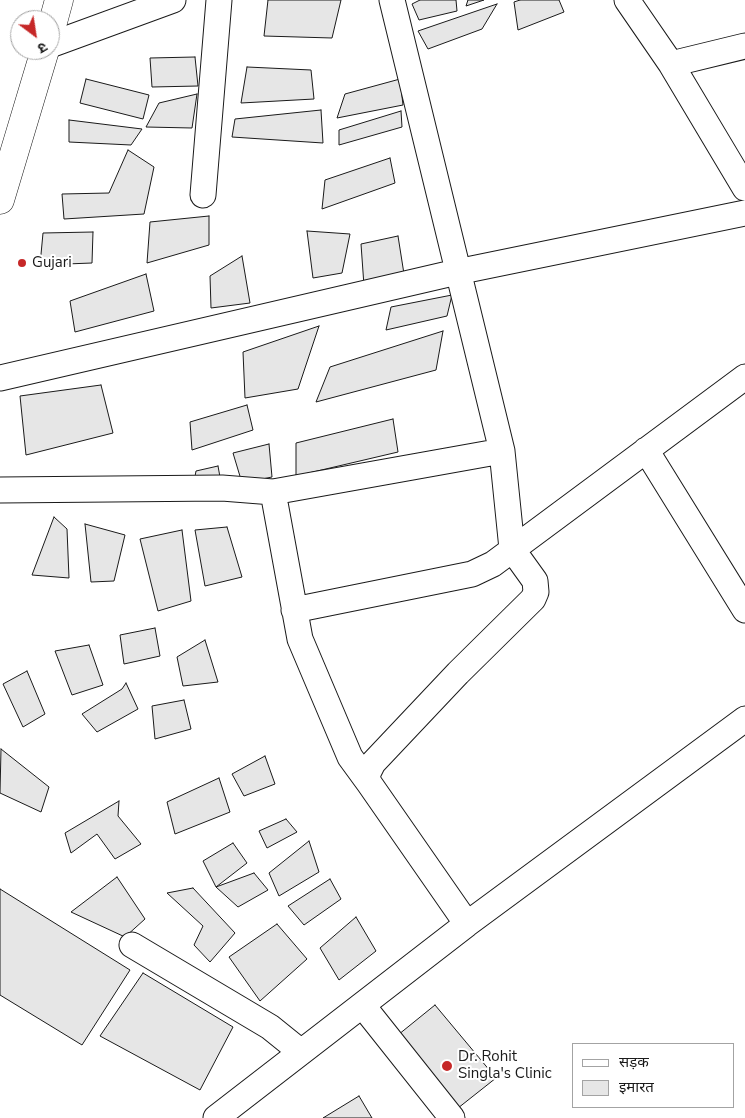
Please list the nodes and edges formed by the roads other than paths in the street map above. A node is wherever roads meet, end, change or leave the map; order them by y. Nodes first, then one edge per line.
1 (173, 0) edge
2 (219, 0) edge
3 (392, 0) edge
4 (628, 0) edge
5 (60, 40) edge
6 (745, 46) edge
7 (42, 60) edge
8 (671, 64) junction
9 (745, 188) edge
10 (203, 195) dead end
11 (0, 200) edge
12 (745, 214) edge
13 (457, 272) junction
14 (745, 377) edge
15 (0, 378) edge
16 (646, 450) junction
17 (502, 452) junction
18 (0, 490) edge
19 (273, 492) junction
20 (512, 548) junction
21 (294, 610) junction
22 (745, 610) edge
23 (745, 719) edge
24 (369, 783) junction
25 (467, 924) junction
26 (132, 945) dead end
27 (363, 1006) junction
28 (301, 1052) junction
29 (216, 1118) edge
30 (452, 1118) edge

1 - 5 street
2 - 10 street
3 - 13 street
4 - 8 street
6 - 8 street
7 - 11 street
8 - 9 street
12 - 13 street
13 - 15 street
13 - 17 street
14 - 16 street
16 - 20 street
16 - 22 street
17 - 19 street
17 - 20 street
18 - 19 street
19 - 21 street
20 - 21 street
20 - 24 street
21 - 24 street
23 - 25 street
24 - 25 street
25 - 27 street
26 - 28 street
27 - 28 street
27 - 30 street
28 - 29 street

